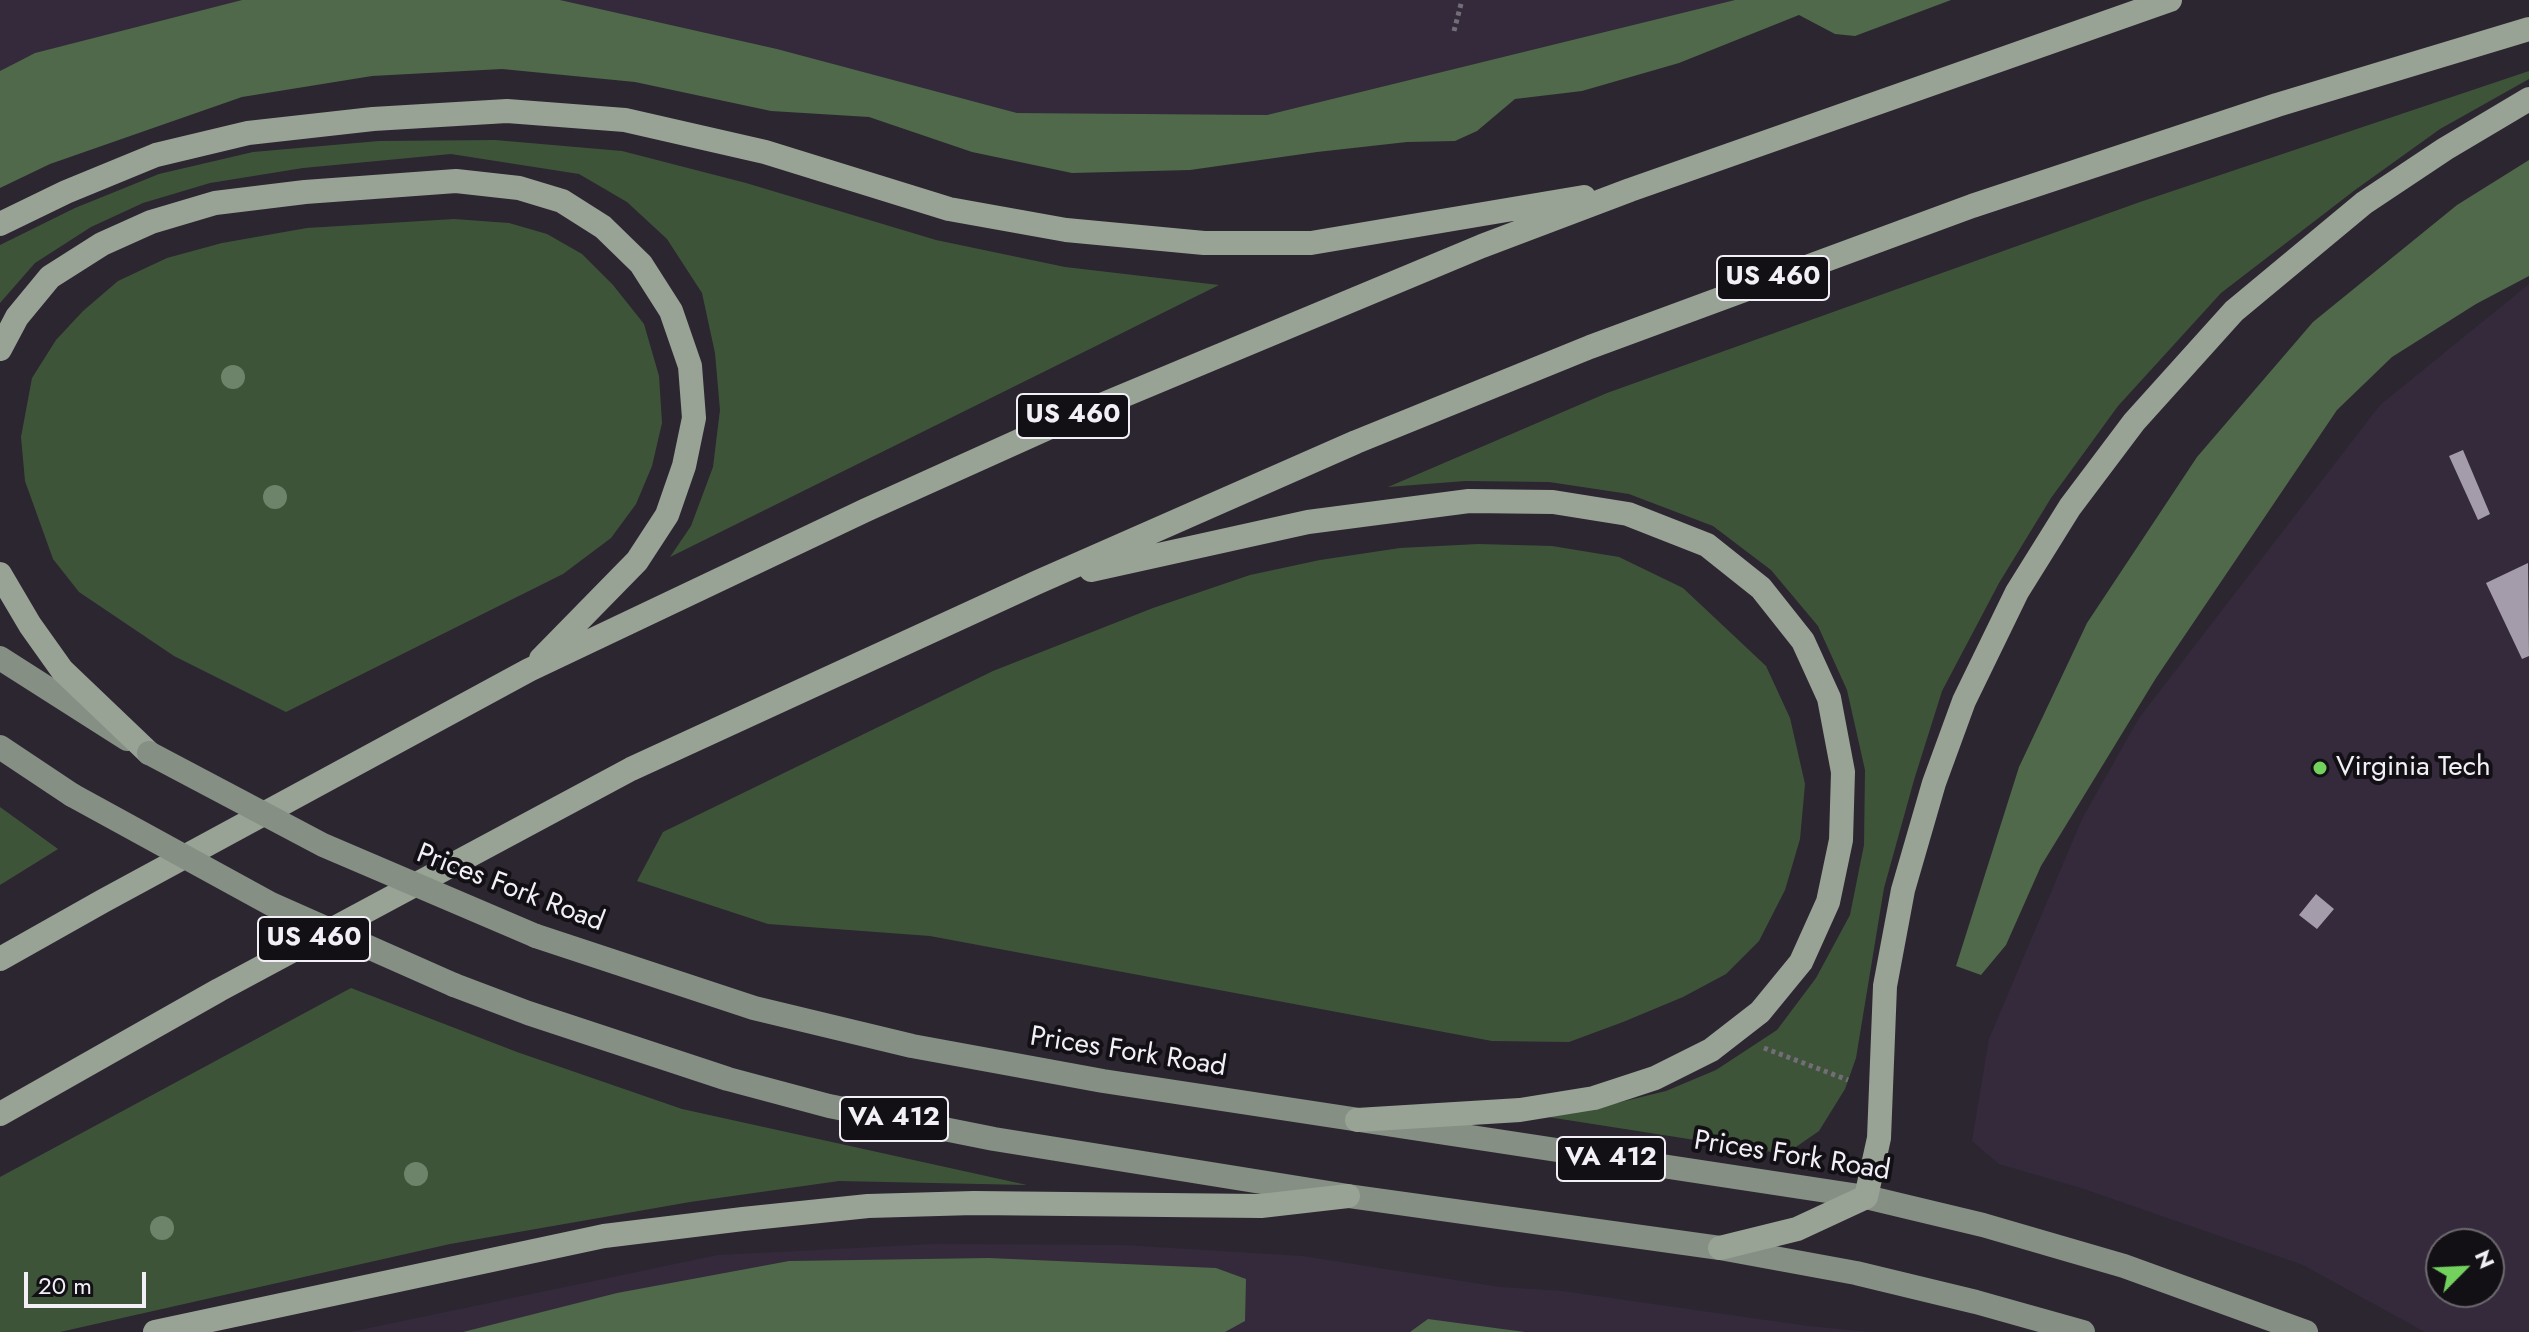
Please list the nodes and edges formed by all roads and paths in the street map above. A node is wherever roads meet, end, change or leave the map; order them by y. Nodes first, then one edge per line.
1 (1462, 0) edge
2 (2170, 0) edge
3 (2529, 29) edge
4 (1454, 31) dead end
5 (2529, 99) edge
6 (1630, 190) junction
7 (0, 224) edge
8 (0, 349) edge
9 (0, 574) edge
10 (1038, 582) junction
11 (0, 658) edge
12 (529, 670) junction
13 (0, 747) edge
14 (149, 753) junction
15 (0, 959) edge
16 (1752, 1043) dead end
17 (1848, 1080) dead end
18 (0, 1114) edge
19 (1357, 1120) junction
20 (1348, 1196) junction
21 (1866, 1197) junction
22 (1720, 1248) junction
23 (155, 1332) edge
24 (2083, 1332) edge
25 (2306, 1332) edge

1 - 4 path
2 - 6 highway, US 460
3 - 10 highway, US 460
5 - 21 highway
6 - 7 highway
6 - 12 highway, US 460
8 - 12 highway
9 - 14 highway
10 - 18 highway, US 460
10 - 19 highway
11 - 14 main road, Prices Fork Road
12 - 15 highway, US 460
13 - 20 main road, VA 412, bridge
14 - 19 main road, Prices Fork Road / VA 412, bridge
16 - 17 path
19 - 21 main road, Prices Fork Road / VA 412
20 - 22 main road, VA 412
20 - 23 highway
21 - 22 highway
21 - 25 main road, Prices Fork Road / VA 412
22 - 24 main road, VA 412

